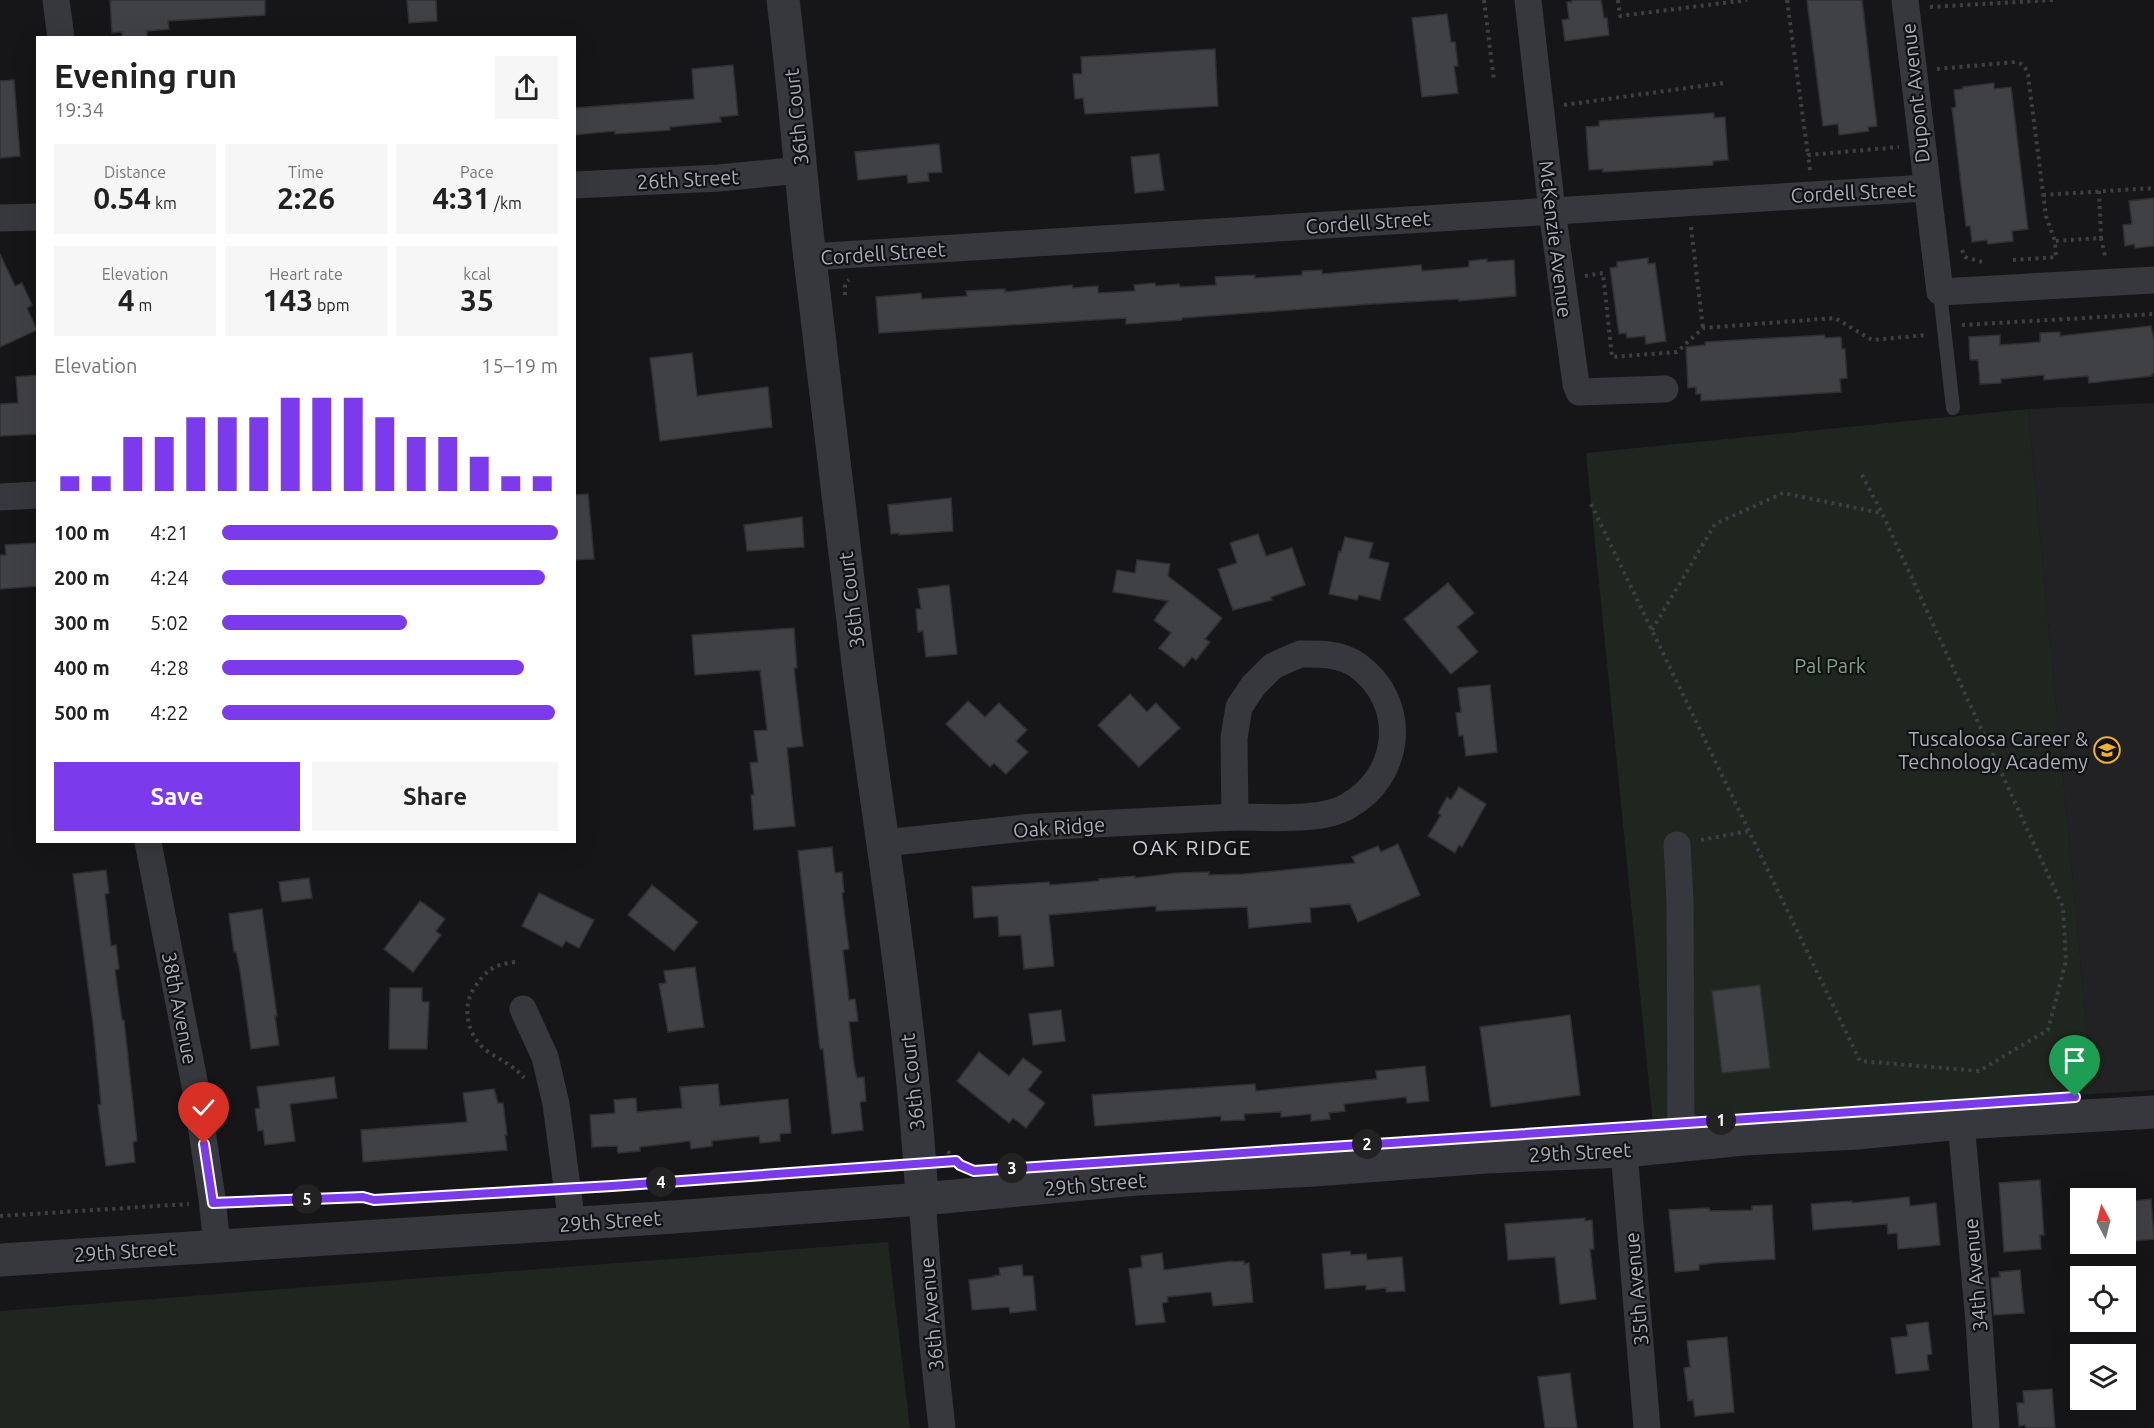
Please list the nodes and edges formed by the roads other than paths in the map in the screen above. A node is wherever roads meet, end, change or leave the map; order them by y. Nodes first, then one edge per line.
1 (56, 0) edge
2 (783, 0) edge
3 (1528, 0) edge
4 (1917, 3) edge
5 (61, 36) edge
6 (801, 170) junction
7 (576, 185) edge
8 (1926, 188) junction
9 (1552, 210) junction
10 (36, 217) edge
11 (0, 218) edge
12 (810, 257) junction
13 (2154, 279) edge
14 (1940, 292) junction
15 (1665, 388) dead end
16 (1953, 408) dead end
17 (36, 495) edge
18 (0, 497) edge
19 (1235, 818) junction
20 (148, 843) edge
21 (884, 843) junction
22 (1677, 845) road end
23 (523, 1009) dead end
24 (2154, 1112) edge
25 (1961, 1123) junction
26 (1681, 1145) junction
27 (1624, 1151) junction
28 (922, 1199) junction
29 (572, 1224) junction
30 (217, 1246) junction
31 (0, 1260) edge
32 (942, 1428) edge
33 (1647, 1428) edge
34 (1986, 1428) edge

1 - 5 street
2 - 6 street, 36th Court
3 - 9 street, McKenzie Avenue
4 - 8 street, Dupont Avenue
6 - 7 street, 26th Street
6 - 12 street, 36th Court
8 - 9 street, Cordell Street
8 - 14 street, Dupont Avenue
9 - 12 street, Cordell Street
9 - 15 street, McKenzie Avenue
10 - 11 street
12 - 21 street, 36th Court
13 - 14 street
14 - 16 lane
17 - 18 street
19 - 19 street, Oak Ridge
19 - 21 street, Oak Ridge
20 - 30 street, 38th Avenue
21 - 28 street, 36th Court
22 - 26 street
23 - 29 street
24 - 25 street, 29th Street
25 - 26 street, 29th Street
25 - 34 street, 34th Avenue
26 - 27 street, 29th Street
27 - 28 street, 29th Street
27 - 33 street, 35th Avenue
28 - 29 street, 29th Street
28 - 32 street, 36th Avenue
29 - 30 street, 29th Street
30 - 31 street, 29th Street

